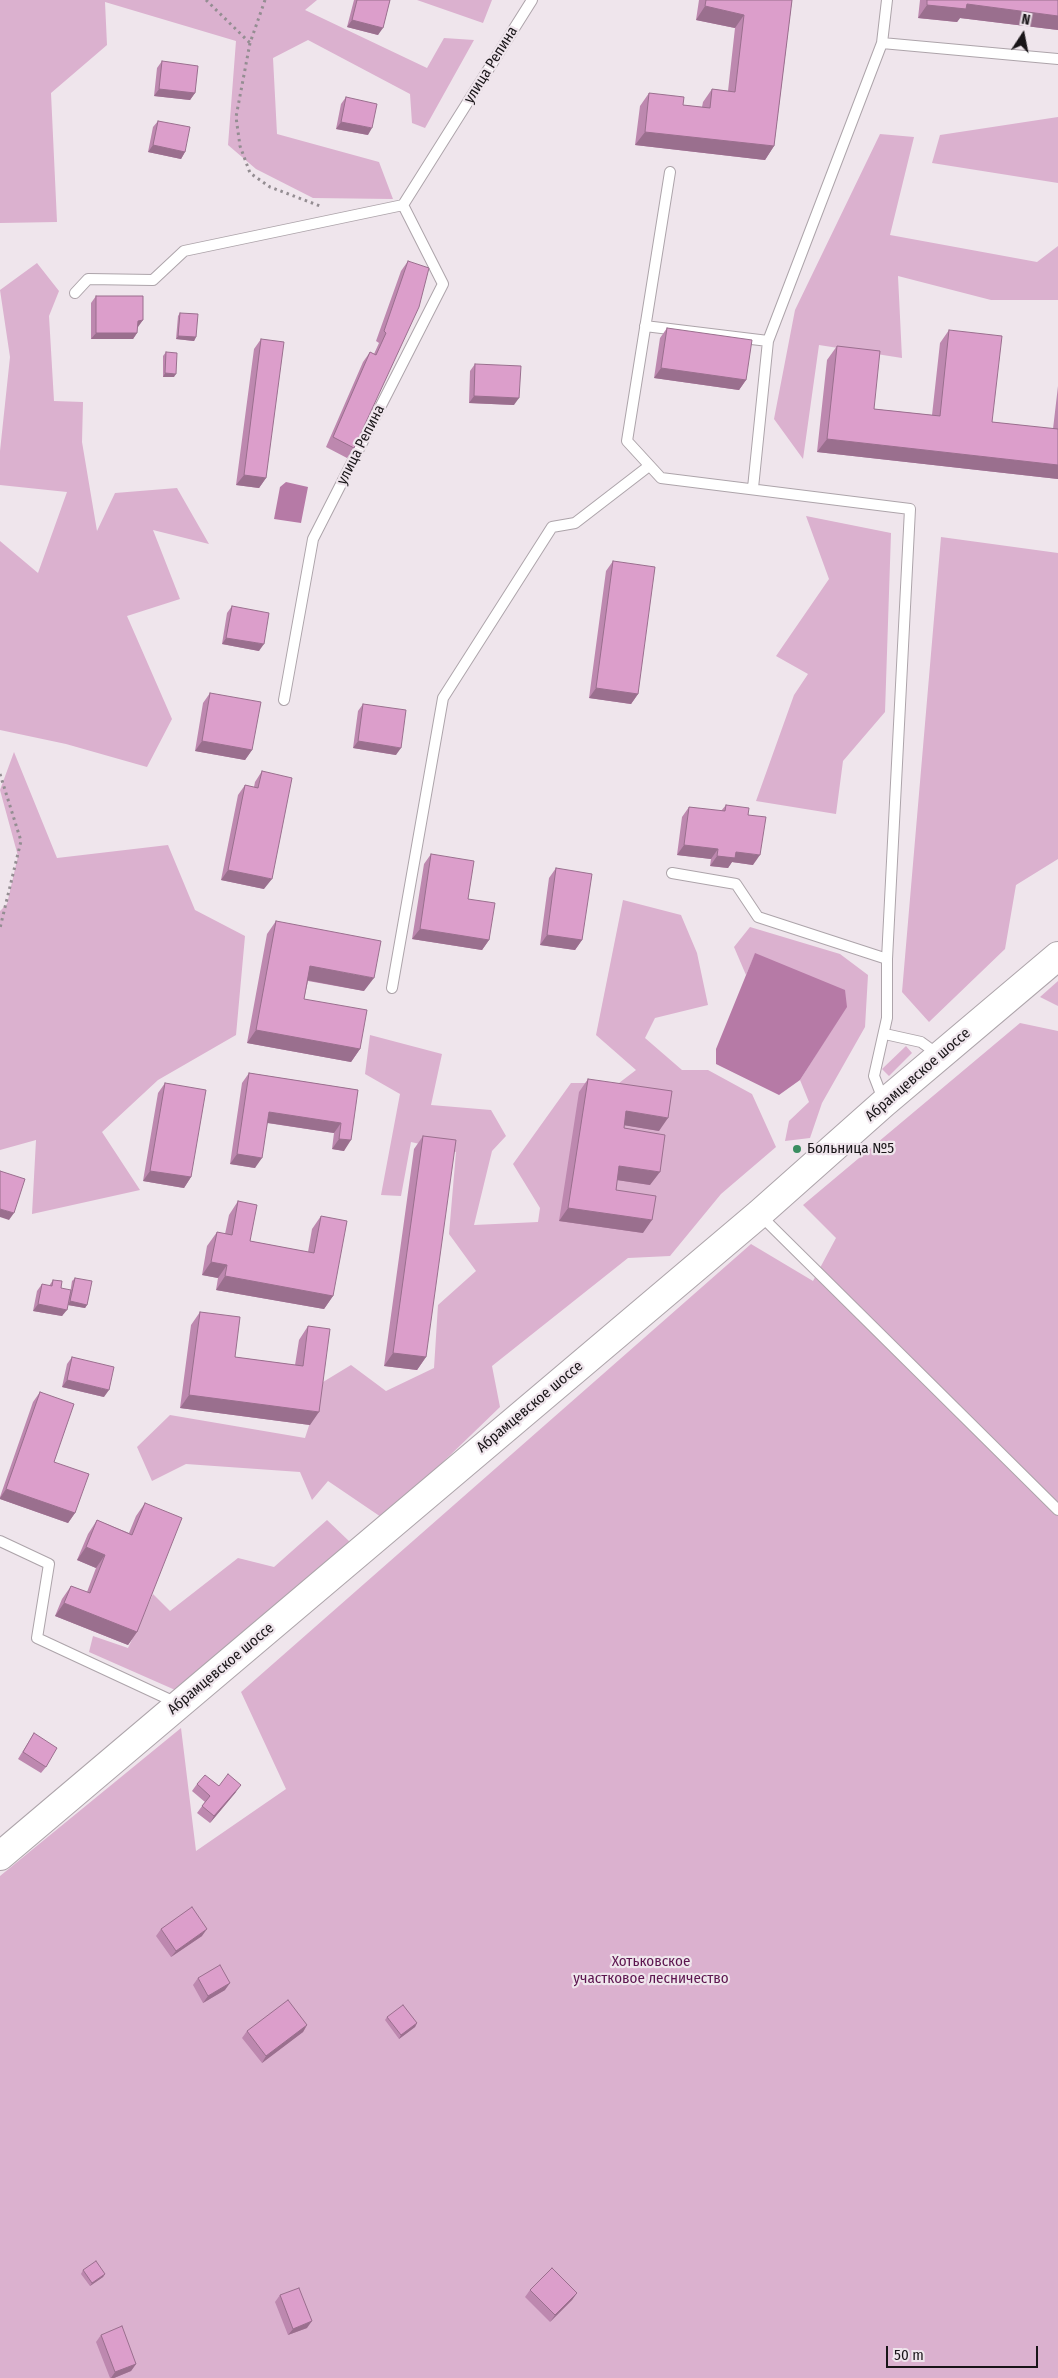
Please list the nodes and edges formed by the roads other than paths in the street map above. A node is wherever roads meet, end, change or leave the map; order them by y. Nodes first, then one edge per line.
1 (532, 0) edge
2 (887, 0) edge
3 (882, 43) junction
4 (1058, 59) edge
5 (670, 172) dead end
6 (403, 205) junction
7 (75, 294) dead end
8 (645, 326) junction
9 (768, 341) junction
10 (649, 466) junction
11 (753, 488) junction
12 (284, 700) dead end
13 (672, 873) dead end
14 (1058, 956) edge
15 (887, 959) junction
16 (392, 988) dead end
17 (884, 1034) junction
18 (940, 1056) junction
19 (884, 1103) junction
20 (759, 1214) junction
21 (1058, 1510) edge
22 (0, 1541) edge
23 (180, 1704) junction
24 (0, 1856) edge

1 - 6 lane, улица Репина
2 - 3 lane
3 - 4 lane
3 - 9 lane
5 - 8 lane
6 - 7 lane
6 - 12 lane, улица Репина
8 - 9 lane
8 - 10 lane
9 - 11 lane
10 - 11 lane
10 - 16 lane
11 - 15 lane
13 - 15 lane
14 - 18 street, Абрамцевское шоссе
15 - 17 lane
17 - 18 lane
17 - 19 lane
18 - 19 street, Абрамцевское шоссе
19 - 20 street, Абрамцевское шоссе
20 - 21 lane
20 - 23 street, Абрамцевское шоссе
22 - 23 lane
23 - 24 street, Абрамцевское шоссе

